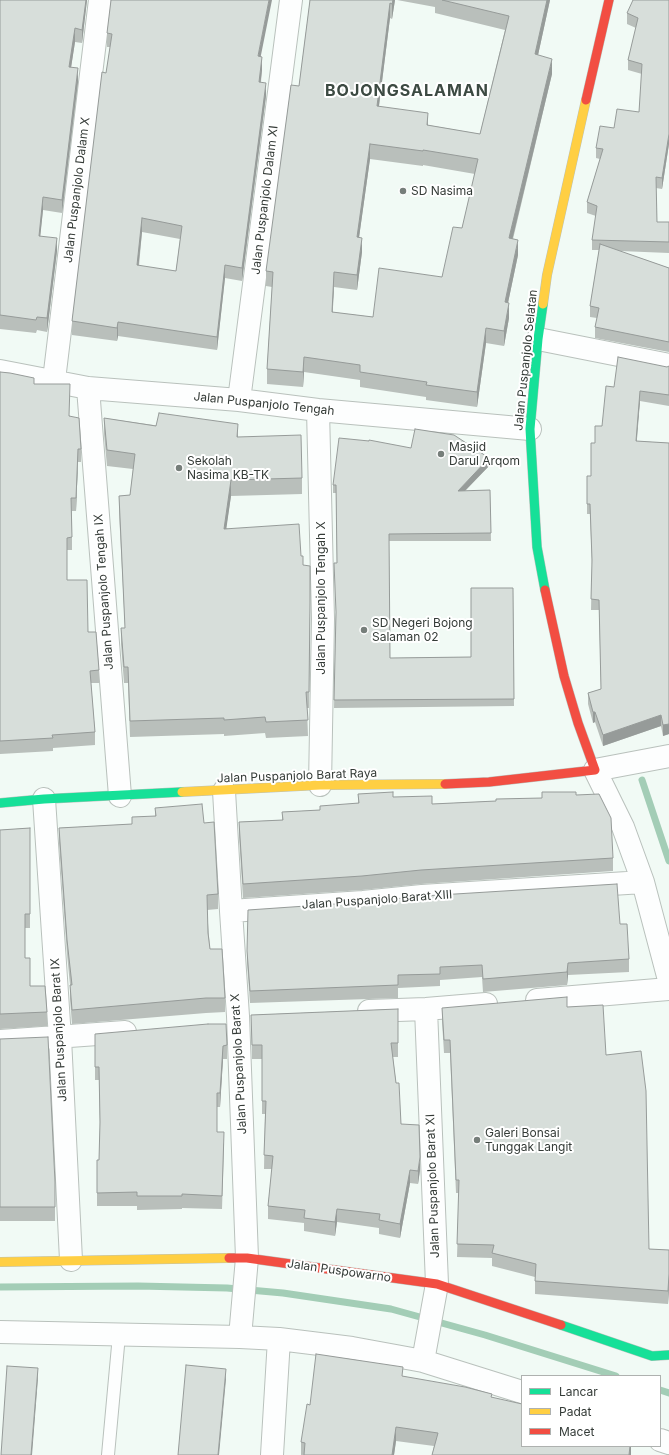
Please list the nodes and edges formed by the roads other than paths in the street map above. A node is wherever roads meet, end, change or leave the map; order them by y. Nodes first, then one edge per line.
1 (100, 0) edge
2 (291, 0) edge
3 (609, 0) edge
4 (538, 339) junction
5 (669, 365) edge
6 (0, 370) edge
7 (54, 380) junction
8 (88, 388) junction
9 (239, 400) junction
10 (318, 410) junction
11 (530, 429) junction
12 (668, 759) edge
13 (595, 770) junction
14 (320, 785) junction
15 (224, 791) junction
16 (120, 796) junction
17 (44, 799) junction
18 (0, 803) edge
19 (643, 882) junction
20 (231, 911) junction
21 (669, 980) edge
22 (669, 989) edge
23 (426, 1009) junction
24 (347, 1012) edge
25 (261, 1015) edge
26 (238, 1021) junction
27 (215, 1025) edge
28 (143, 1030) edge
29 (60, 1038) junction
30 (0, 1041) edge
31 (71, 1260) junction
32 (0, 1262) edge
33 (247, 1264) junction
34 (436, 1290) junction
35 (0, 1332) edge
36 (240, 1333) junction
37 (119, 1334) junction
38 (279, 1339) junction
39 (667, 1355) edge
40 (423, 1359) junction
41 (521, 1392) edge
42 (108, 1455) edge
43 (272, 1455) edge

1 - 7 street, Jalan Puspanjolo Dalam X
2 - 9 street, Jalan Puspanjolo Dalam XI
3 - 4 street, Jalan Puspanjolo Selatan
4 - 5 street
4 - 11 street, Jalan Puspanjolo Selatan
6 - 7 street, Jalan Puspanjolo Tengah
7 - 8 street, Jalan Puspanjolo Tengah
8 - 9 street, Jalan Puspanjolo Tengah
8 - 16 street, Jalan Puspanjolo Tengah IX
9 - 10 street, Jalan Puspanjolo Tengah
10 - 11 street, Jalan Puspanjolo Tengah
10 - 14 street, Jalan Puspanjolo Tengah X
11 - 13 street, Jalan Puspanjolo Selatan
12 - 13 street
13 - 14 street, Jalan Puspanjolo Barat Raya
13 - 19 street
14 - 15 street, Jalan Puspanjolo Barat Raya
15 - 16 street, Jalan Puspanjolo Barat Raya
15 - 20 street, Jalan Puspanjolo Barat X
16 - 17 street, Jalan Puspanjolo Barat Raya
17 - 18 street, Jalan Puspanjolo Barat Raya
17 - 29 street, Jalan Puspanjolo Barat IX
19 - 20 street, Jalan Puspanjolo Barat XIII
19 - 21 street
20 - 26 street, Jalan Puspanjolo Barat X
22 - 23 street
23 - 24 street
23 - 34 street, Jalan Puspanjolo Barat XI
25 - 26 street
26 - 27 street
26 - 33 street, Jalan Puspanjolo Barat X
28 - 29 street
29 - 30 street
29 - 31 street, Jalan Puspanjolo Barat IX
31 - 32 street, Jalan Puspowarno
31 - 33 street, Jalan Puspowarno
33 - 34 street, Jalan Puspowarno
33 - 36 street, Jalan Puspanjolo Barat X
34 - 39 street, Jalan Puspowarno
34 - 40 street, Jalan Puspanjolo Barat XI
35 - 37 street
36 - 37 street
36 - 38 street
37 - 42 lane
38 - 40 street
38 - 43 street
40 - 41 street

